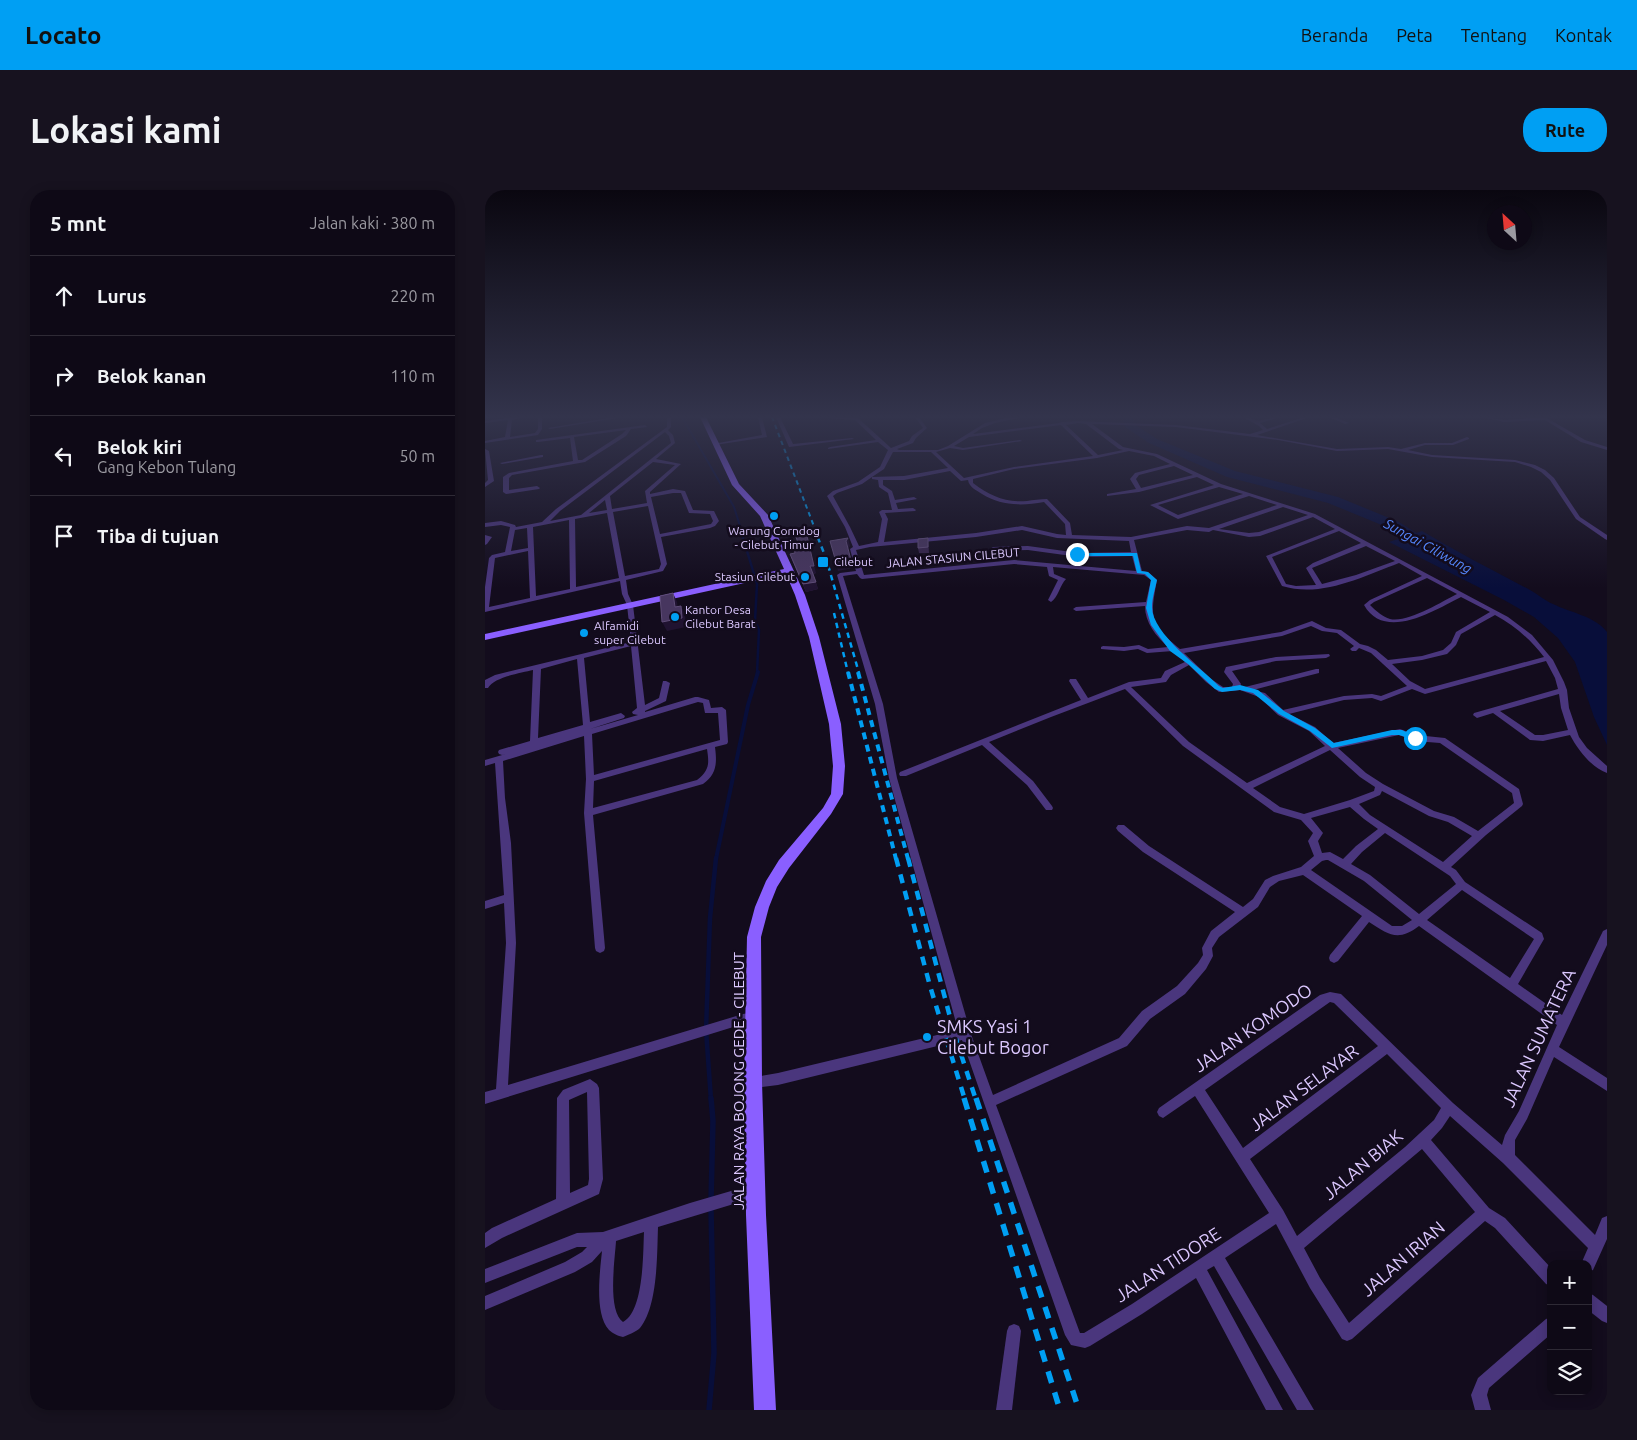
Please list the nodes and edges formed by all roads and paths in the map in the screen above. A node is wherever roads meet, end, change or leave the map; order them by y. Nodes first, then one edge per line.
1 (490, 474) edge
2 (514, 474) edge
3 (606, 474) edge
4 (635, 474) edge
5 (666, 474) edge
6 (730, 474) edge
7 (873, 474) edge
8 (928, 474) edge
9 (956, 474) edge
10 (993, 474) edge
11 (1137, 474) edge
12 (1546, 474) edge
13 (1197, 475) joint
14 (869, 477) junction
15 (880, 479) junction
16 (970, 480) junction
17 (485, 485) edge
18 (1219, 485) junction
19 (537, 488) dead end
20 (1139, 490) junction
21 (1109, 495) dead end
22 (1247, 495) junction
23 (607, 496) junction
24 (648, 496) junction
25 (914, 499) dead end
26 (892, 502) junction
27 (650, 504) junction
28 (1281, 506) junction
29 (895, 510) junction
30 (913, 510) dead end
31 (609, 512) junction
32 (1313, 515) junction
33 (582, 517) junction
34 (572, 518) junction
35 (544, 523) junction
36 (485, 525) edge
37 (530, 526) junction
38 (513, 529) junction
39 (1213, 529) junction
40 (1340, 529) junction
41 (1069, 535) junction
42 (657, 536) junction
43 (485, 537) edge
44 (1085, 537) junction
45 (1607, 538) edge
46 (1131, 539) junction
47 (485, 543) edge
48 (1367, 543) junction
49 (881, 544) junction
50 (857, 547) junction
51 (532, 548) junction
52 (993, 549) dead end
53 (508, 553) junction
54 (1135, 554) junction
55 (1086, 555) junction
56 (1400, 561) junction
57 (1051, 565) junction
58 (788, 571) junction
59 (859, 572) junction
60 (1139, 572) junction
61 (1427, 576) junction
62 (622, 580) junction
63 (1320, 586) junction
64 (573, 591) junction
65 (1462, 594) junction
66 (533, 599) junction
67 (1051, 600) dead end
68 (1149, 604) junction
69 (630, 605) junction
70 (1076, 609) dead end
71 (485, 610) edge
72 (1496, 612) junction
73 (485, 637) edge
74 (634, 644) junction
75 (1103, 648) dead end
76 (1356, 648) joint
77 (1175, 651) junction
78 (579, 656) junction
79 (1326, 656) dead end
80 (1548, 658) junction
81 (1191, 662) junction
82 (1385, 663) junction
83 (537, 667) junction
84 (1316, 671) dead end
85 (1073, 681) dead end
86 (666, 684) dead end
87 (485, 686) edge
88 (1413, 686) junction
89 (1127, 687) junction
90 (1235, 687) junction
91 (1247, 689) junction
92 (1563, 690) junction
93 (1086, 701) junction
94 (1494, 710) junction
95 (1281, 713) junction
96 (641, 714) junction
97 (1477, 715) dead end
98 (587, 730) junction
99 (1573, 732) junction
100 (983, 741) junction
101 (534, 742) junction
102 (711, 745) junction
103 (1332, 746) junction
104 (485, 757) edge
105 (499, 759) junction
106 (485, 763) edge
107 (1607, 770) edge
108 (903, 774) dead end
109 (590, 779) junction
110 (1380, 786) junction
111 (1247, 787) junction
112 (1352, 803) junction
113 (1049, 808) dead end
114 (588, 813) junction
115 (1304, 817) junction
116 (1121, 828) dead end
117 (1384, 829) junction
118 (1480, 836) junction
119 (1319, 857) junction
120 (1345, 864) junction
121 (1444, 868) junction
122 (1304, 870) junction
123 (1463, 885) junction
124 (509, 897) junction
125 (485, 905) edge
126 (1243, 912) junction
127 (1368, 916) junction
128 (1419, 920) junction
129 (1607, 934) edge
130 (600, 948) dead end
131 (1334, 958) dead end
132 (1512, 985) junction
133 (753, 1022) junction
134 (1565, 1024) junction
135 (965, 1034) junction
136 (1387, 1047) junction
137 (1552, 1049) junction
138 (753, 1082) junction
139 (1607, 1085) edge
140 (1197, 1088) junction
141 (502, 1093) junction
142 (485, 1098) edge
143 (990, 1102) junction
144 (1449, 1107) junction
145 (1163, 1112) dead end
146 (1422, 1140) junction
147 (1242, 1158) junction
148 (1508, 1158) junction
149 (751, 1192) junction
150 (563, 1202) junction
151 (1484, 1213) junction
152 (1278, 1216) junction
153 (652, 1222) junction
154 (1607, 1223) edge
155 (607, 1238) junction
156 (485, 1241) edge
157 (1295, 1246) junction
158 (1597, 1246) junction
159 (1217, 1256) junction
160 (1590, 1260) edge
161 (1199, 1269) junction
162 (1547, 1275) edge
163 (485, 1276) edge
164 (485, 1303) edge
165 (1592, 1303) edge
166 (1607, 1316) edge
167 (1547, 1327) edge
168 (1014, 1332) dead end
169 (765, 1410) edge
170 (1004, 1410) edge
171 (1275, 1410) edge
172 (1306, 1410) edge
173 (1483, 1410) edge

1 - 17 street
2 - 19 street
3 - 35 street
4 - 23 street
5 - 24 street
6 - 58 main road, JALAN RAYA BOJONG GEDE - CILEBUT
7 - 14 street
8 - 15 street
9 - 16 street
10 - 16 street
11 - 20 street
12 - 45 street
13 - 18 street
13 - 20 street
14 - 15 street
14 - 50 street
15 - 26 street
16 - 41 street
18 - 22 street
18 - 22 street
20 - 21 street
22 - 28 street
23 - 31 street
23 - 33 street
24 - 27 street
24 - 42 street
25 - 26 street
26 - 29 street
27 - 31 street
27 - 42 street
28 - 32 street
28 - 39 street
29 - 30 street
29 - 49 street
31 - 33 street
31 - 62 street
32 - 39 street
32 - 40 street
33 - 34 street
34 - 35 street
34 - 64 street
35 - 37 street
36 - 38 street
37 - 38 street
37 - 51 street
38 - 53 street
39 - 46 street
40 - 48 street
40 - 63 street
41 - 44 street
41 - 49 street
42 - 62 street
43 - 47 street
44 - 46 street
44 - 55 street
46 - 54 street
48 - 56 street
48 - 63 street
49 - 50 street
50 - 59 street
51 - 53 street
51 - 66 street
52 - 55 street
53 - 71 street
54 - 55 street
54 - 60 street
56 - 61 street
56 - 63 street
57 - 59 street, JALAN STASIUN CILEBUT
57 - 60 street
57 - 67 street
58 - 69 main road
58 - 133 main road, JALAN RAYA BOJONG GEDE - CILEBUT
59 - 135 street
60 - 68 street
61 - 65 street
61 - 65 street
62 - 64 street
62 - 69 street
64 - 66 street
65 - 72 street
66 - 71 street
68 - 70 street
68 - 77 street
69 - 73 main road
69 - 74 street
72 - 80 street
72 - 82 street
74 - 78 street
74 - 96 street
75 - 77 street
76 - 77 street
76 - 82 street
77 - 81 street
78 - 83 street
78 - 98 street
79 - 90 street
80 - 88 street
80 - 92 street
81 - 89 street
81 - 90 street
82 - 88 street
83 - 87 street
83 - 101 street
84 - 91 street
85 - 93 street
86 - 96 street
88 - 95 street
89 - 93 street
89 - 111 street
90 - 91 street
91 - 95 street
92 - 94 street
92 - 99 street
93 - 100 street
94 - 97 street
94 - 99 street
95 - 103 street
96 - 98 street
96 - 102 street
98 - 101 street
98 - 105 street
98 - 109 street
99 - 107 street
100 - 108 street
100 - 113 street
101 - 104 street
102 - 109 street
102 - 114 street
103 - 110 street
103 - 111 street
103 - 118 street
105 - 106 street
105 - 124 street
109 - 114 street
110 - 112 street
110 - 118 street
111 - 115 street
112 - 115 street
112 - 117 street
114 - 130 street
115 - 119 street
116 - 126 street
117 - 120 street
117 - 121 street
118 - 121 street
119 - 120 street
119 - 122 street
120 - 128 street
121 - 123 street
122 - 126 street
122 - 127 street
123 - 128 street
123 - 132 street
124 - 125 street
124 - 141 street
126 - 143 street
127 - 128 street
127 - 131 street
128 - 132 street
129 - 134 street, JALAN SUMATERA
132 - 134 street
133 - 138 main road, JALAN RAYA BOJONG GEDE - CILEBUT
133 - 141 street
134 - 137 street, JALAN SUMATERA
135 - 138 street
135 - 143 street
136 - 140 street, JALAN KOMODO
136 - 144 street
136 - 147 street, JALAN SELAYAR
137 - 139 street
137 - 148 street, JALAN SUMATERA
138 - 149 main road, JALAN RAYA BOJONG GEDE - CILEBUT
140 - 145 street, JALAN KOMODO
140 - 147 street
141 - 142 street
143 - 161 street, JALAN TIDORE
144 - 146 street, JALAN BIAK
144 - 148 street
146 - 151 street
146 - 157 street, JALAN BIAK
147 - 152 street
148 - 158 street
149 - 153 street
149 - 169 main road, JALAN RAYA BOJONG GEDE - CILEBUT
150 - 150 street
150 - 156 street
151 - 157 street, JALAN IRIAN
151 - 162 street
152 - 157 street
152 - 159 street, JALAN TIDORE
153 - 155 street
153 - 155 street
154 - 158 street
155 - 163 street
155 - 164 street
158 - 160 street
159 - 161 street, JALAN TIDORE
159 - 172 street
161 - 171 street
165 - 166 street
167 - 173 street
168 - 170 street

